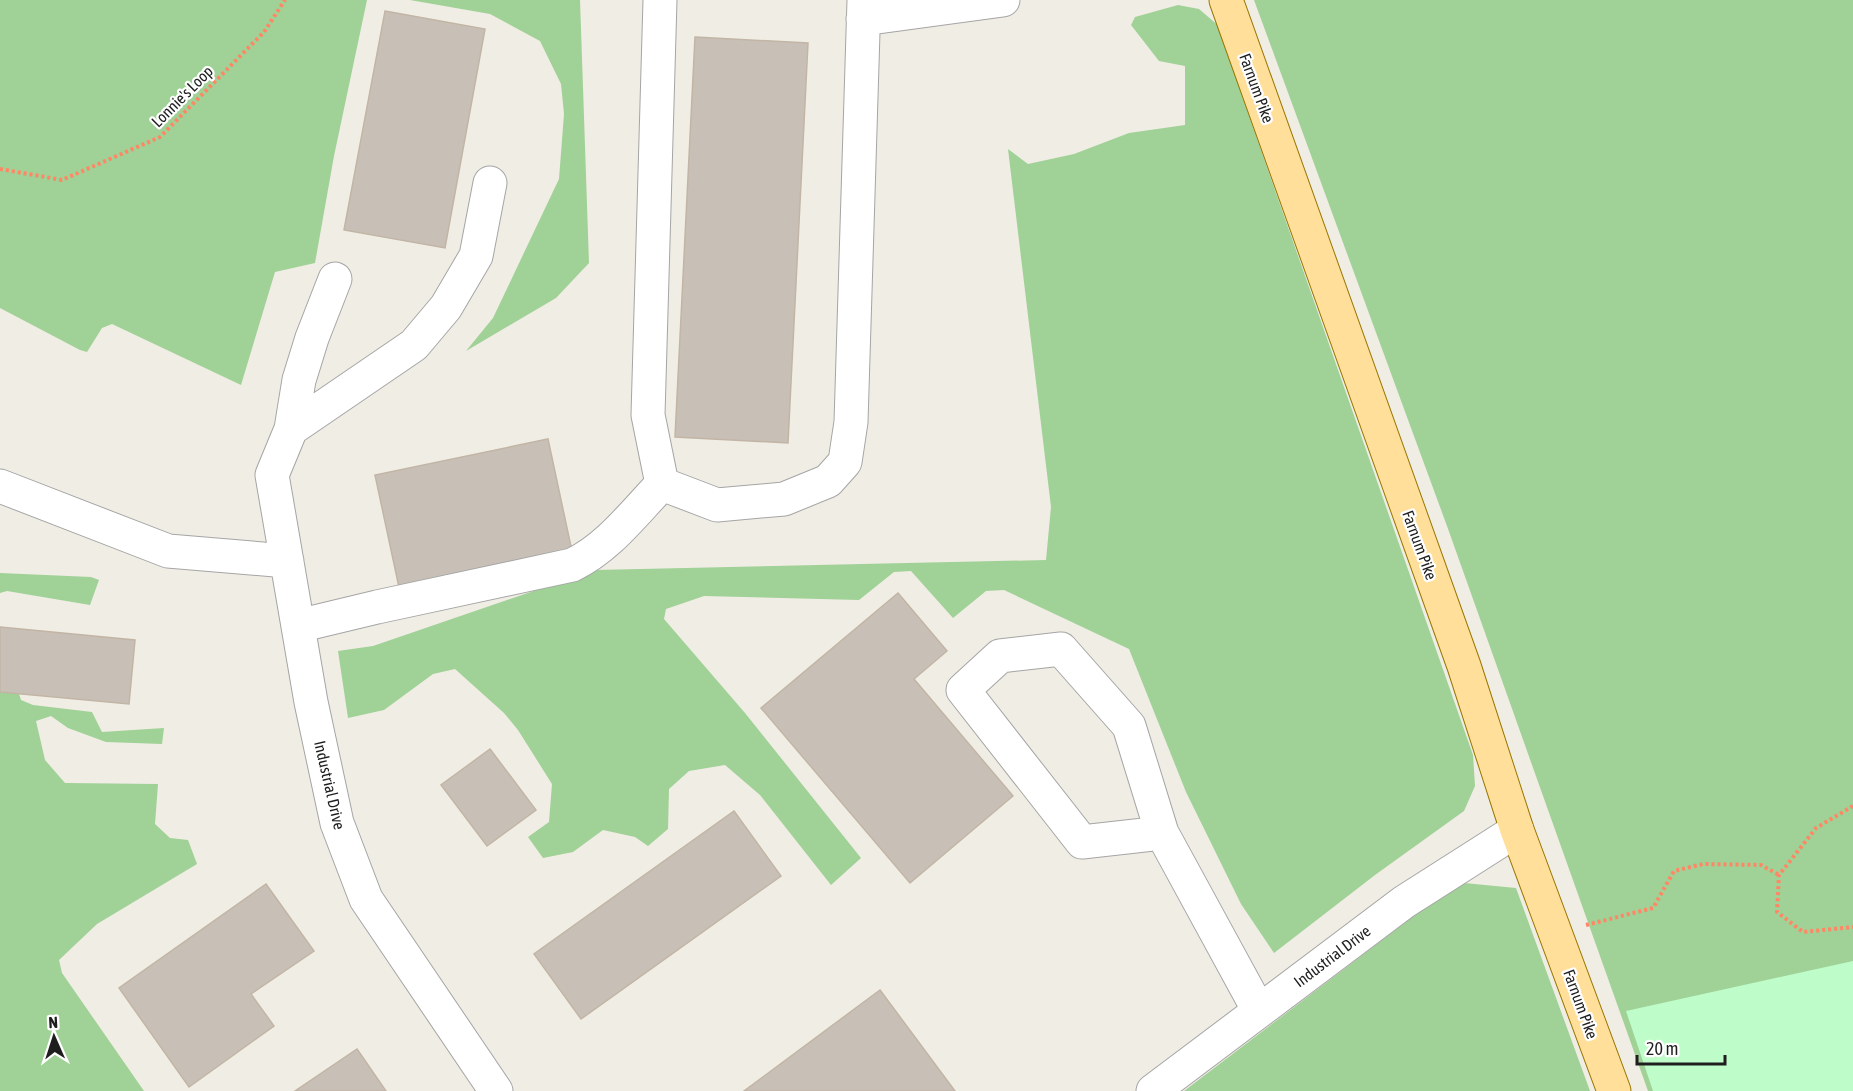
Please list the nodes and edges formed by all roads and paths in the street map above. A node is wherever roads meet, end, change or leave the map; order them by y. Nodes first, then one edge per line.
1 (285, 0) edge
2 (660, 0) edge
3 (1003, 0) edge
4 (1226, 0) edge
5 (864, 10) edge
6 (0, 169) edge
7 (490, 183) dead end
8 (335, 279) dead end
9 (291, 429) junction
10 (662, 484) junction
11 (0, 486) edge
12 (287, 561) junction
13 (298, 626) junction
14 (1853, 806) edge
15 (1517, 830) junction
16 (1162, 833) junction
17 (1779, 875) junction
18 (1853, 927) edge
19 (1555, 933) junction
20 (1259, 1011) junction
21 (1154, 1090) edge
22 (496, 1091) edge
23 (1614, 1091) edge

1 - 6 path, Lonnie's Loop
2 - 10 street
3 - 5 street
4 - 15 main road, Farnum Pike
5 - 10 street
7 - 9 street
8 - 9 street
9 - 12 street, Industrial Drive
10 - 13 street
11 - 12 street
12 - 13 street, Industrial Drive
13 - 22 street, Industrial Drive
14 - 17 path
15 - 19 main road, Farnum Pike
15 - 20 street, Industrial Drive
16 - 16 street
16 - 20 street
17 - 18 path
17 - 19 path
19 - 23 main road, Farnum Pike
20 - 21 street, Industrial Drive

